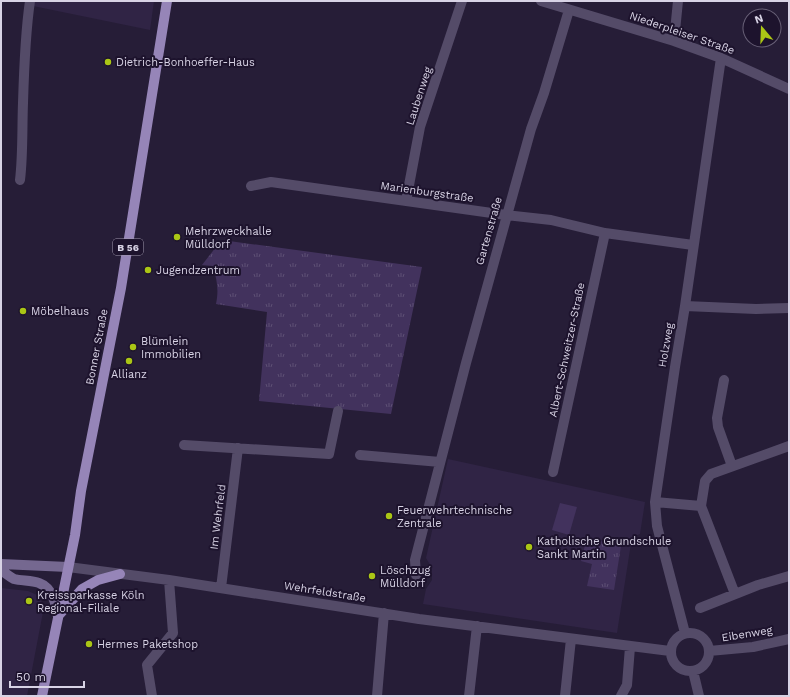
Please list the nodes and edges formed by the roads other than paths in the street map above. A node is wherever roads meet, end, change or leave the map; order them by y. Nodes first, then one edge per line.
1 (30, 1) edge
2 (167, 1) edge
3 (462, 1) edge
4 (541, 1) edge
5 (678, 1) edge
6 (569, 10) junction
7 (674, 41) junction
8 (721, 58) junction
9 (789, 89) edge
10 (20, 180) dead end
11 (251, 186) dead end
12 (406, 201) junction
13 (506, 215) junction
14 (605, 233) junction
15 (693, 246) junction
16 (685, 306) junction
17 (789, 308) edge
18 (724, 380) dead end
19 (338, 411) dead end
20 (184, 444) dead end
21 (789, 446) edge
22 (238, 448) junction
23 (360, 455) dead end
24 (440, 462) junction
25 (732, 466) junction
26 (553, 472) dead end
27 (655, 502) junction
28 (701, 506) junction
29 (1, 564) edge
30 (68, 567) junction
31 (1, 570) edge
32 (120, 574) junction
33 (416, 575) dead end
34 (789, 576) edge
35 (169, 580) junction
36 (221, 588) junction
37 (735, 594) junction
38 (700, 608) dead end
39 (384, 613) junction
40 (58, 617) junction
41 (477, 626) junction
42 (685, 633) junction
43 (572, 639) junction
44 (789, 639) edge
45 (630, 647) junction
46 (670, 651) junction
47 (709, 652) junction
48 (693, 671) junction
49 (42, 696) edge
50 (152, 696) edge
51 (377, 696) edge
52 (468, 696) edge
53 (565, 696) edge
54 (621, 696) edge
55 (699, 696) edge

1 - 10 street
2 - 30 main road, Bonner Straße / B 56
3 - 12 street, Laubenweg
4 - 6 street, Niederpleiser Straße
5 - 7 street
6 - 7 street, Niederpleiser Straße
6 - 13 street, Gartenstraße
7 - 8 street, Niederpleiser Straße
8 - 9 street, Niederpleiser Straße
8 - 15 street, Holzweg
11 - 12 street, Marienburgstraße
12 - 13 street, Marienburgstraße
13 - 14 street, Marienburgstraße
13 - 24 street, Gartenstraße
14 - 15 street, Marienburgstraße
14 - 26 street, Albert-Schweitzer-Straße
15 - 16 street, Holzweg
16 - 17 street
16 - 27 street, Holzweg
18 - 25 street
19 - 22 street
20 - 22 street
21 - 25 street
22 - 36 street, Im Wehrfeld
23 - 24 street
24 - 33 street, Gartenstraße
25 - 28 street
27 - 28 street
27 - 42 street, Holzweg
28 - 37 street
29 - 30 street
30 - 32 street, Wehrfeldstraße
30 - 40 main road, Bonner Straße / B 56
31 - 40 street
32 - 35 street, Wehrfeldstraße
32 - 40 main road
34 - 37 street
35 - 36 street, Wehrfeldstraße
35 - 50 street
36 - 39 street, Wehrfeldstraße
37 - 38 street
39 - 41 street, Wehrfeldstraße
39 - 51 street
40 - 49 main road, Bonner Straße / B 56
41 - 43 street, Wehrfeldstraße
41 - 52 street
42 - 46 street
42 - 47 street
43 - 45 street, Wehrfeldstraße
43 - 53 street
44 - 47 street, Eibenweg
45 - 46 street, Wehrfeldstraße
45 - 54 street
46 - 48 street
47 - 48 street
48 - 55 street

